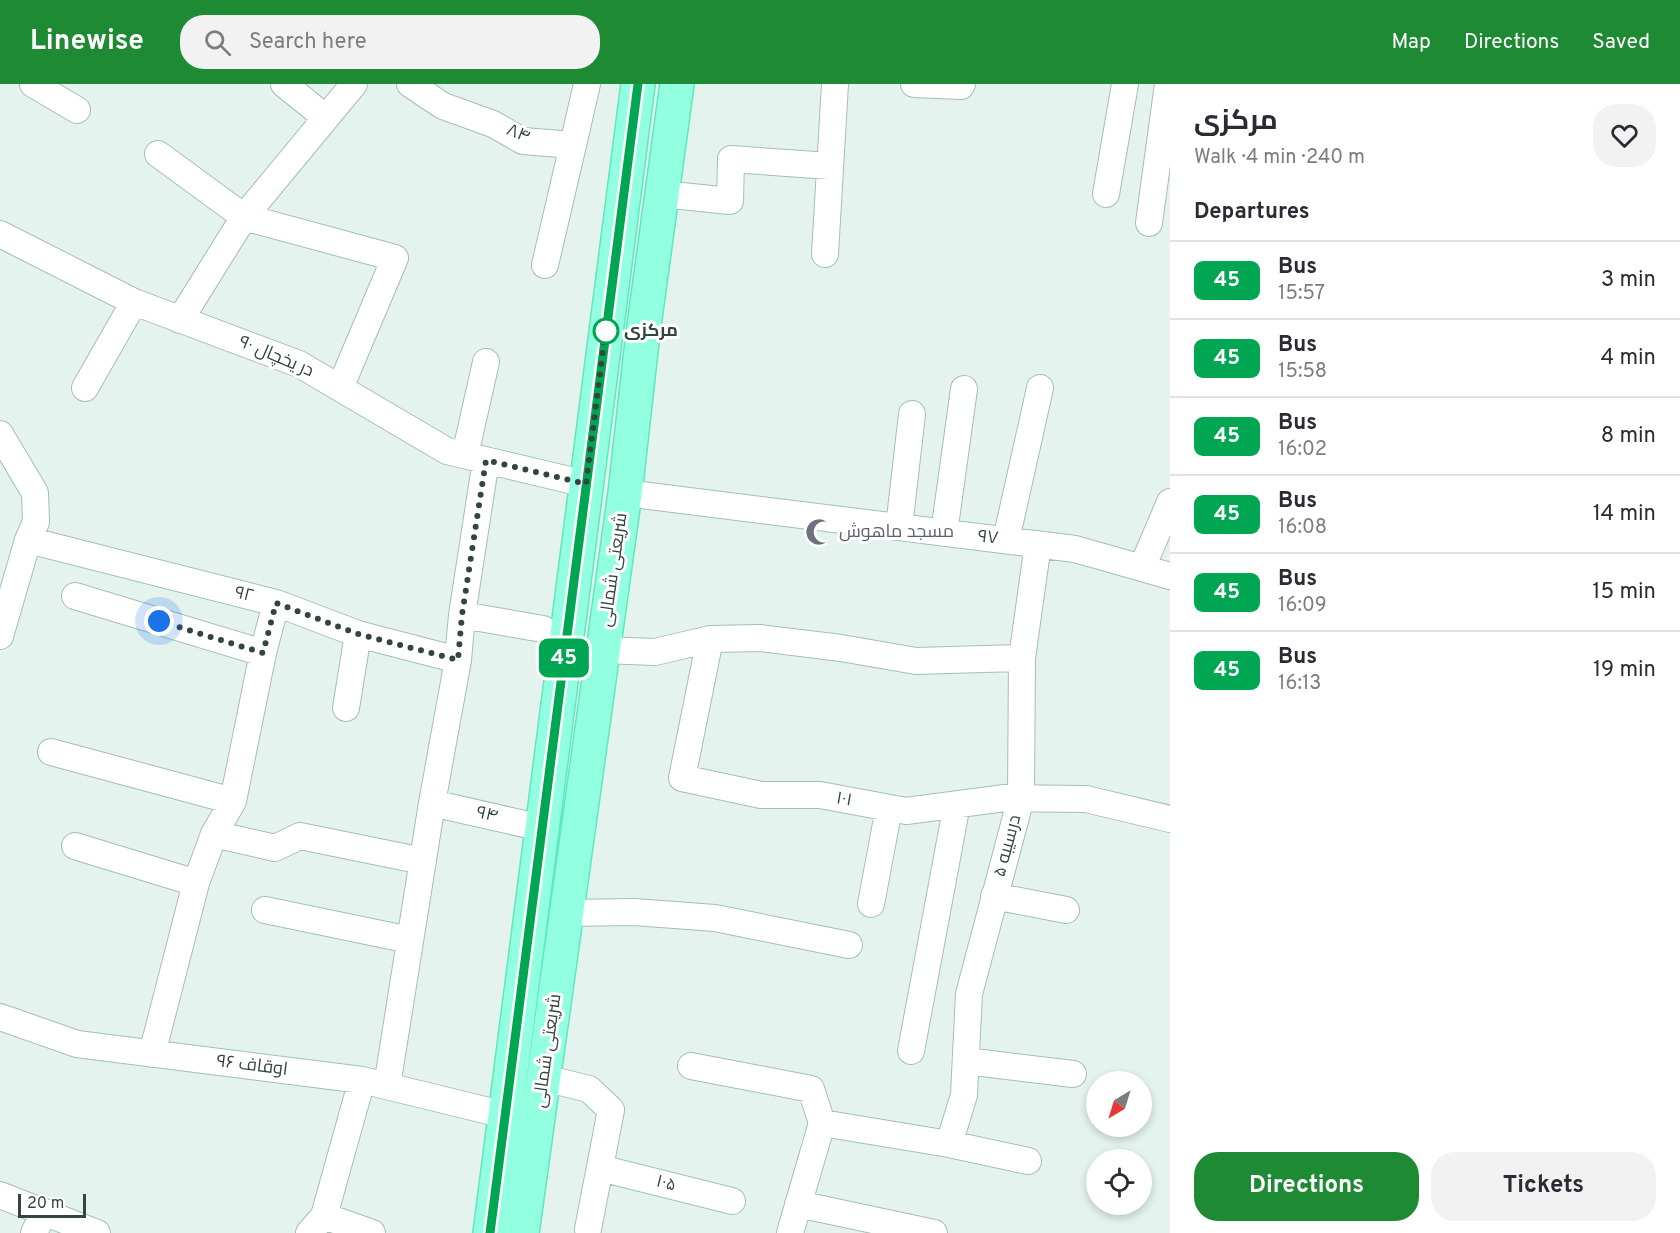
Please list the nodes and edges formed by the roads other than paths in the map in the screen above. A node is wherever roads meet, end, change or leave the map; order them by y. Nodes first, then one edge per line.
1 (33, 84) edge
2 (284, 84) edge
3 (354, 84) edge
4 (410, 84) edge
5 (587, 84) edge
6 (638, 84) edge
7 (677, 84) edge
8 (835, 84) edge
9 (914, 84) edge
10 (963, 84) edge
11 (1125, 84) edge
12 (1168, 84) edge
13 (77, 110) dead end
14 (326, 118) junction
15 (573, 145) junction
16 (158, 154) dead end
17 (830, 166) junction
18 (662, 194) junction
19 (1106, 194) dead end
20 (244, 217) junction
21 (1149, 224) dead end
22 (0, 234) edge
23 (825, 254) dead end
24 (545, 265) dead end
25 (134, 302) junction
26 (180, 320) junction
27 (486, 362) dead end
28 (85, 388) dead end
29 (340, 388) junction
30 (1040, 388) dead end
31 (964, 389) dead end
32 (912, 414) dead end
33 (0, 434) edge
34 (475, 458) junction
35 (586, 484) junction
36 (625, 492) junction
37 (1170, 502) edge
38 (899, 527) junction
39 (944, 532) junction
40 (28, 540) junction
41 (1006, 540) junction
42 (1038, 544) junction
43 (1142, 568) junction
44 (1170, 576) edge
45 (75, 596) dead end
46 (276, 603) junction
47 (462, 615) junction
48 (543, 629) dead end
49 (358, 634) junction
50 (0, 636) edge
51 (710, 639) junction
52 (603, 650) junction
53 (263, 653) junction
54 (1022, 658) junction
55 (458, 660) junction
56 (346, 708) dead end
57 (51, 752) dead end
58 (1013, 798) junction
59 (233, 801) junction
60 (432, 802) junction
61 (957, 804) junction
62 (889, 808) junction
63 (1170, 819) edge
64 (542, 828) junction
65 (214, 834) junction
66 (75, 846) dead end
67 (423, 861) junction
68 (196, 883) junction
69 (994, 896) junction
70 (871, 904) dead end
71 (265, 910) dead end
72 (1066, 910) dead end
73 (567, 913) junction
74 (410, 940) junction
75 (849, 945) dead end
76 (0, 1017) edge
77 (911, 1051) dead end
78 (152, 1054) junction
79 (966, 1061) junction
80 (691, 1066) dead end
81 (1073, 1074) dead end
82 (544, 1078) junction
83 (362, 1080) junction
84 (387, 1086) junction
85 (506, 1115) junction
86 (822, 1123) junction
87 (949, 1144) junction
88 (1028, 1161) dead end
89 (600, 1168) junction
90 (0, 1195) edge
91 (732, 1201) dead end
92 (798, 1204) junction
93 (39, 1222) edge
94 (316, 1225) edge
95 (588, 1229) dead end
96 (97, 1233) edge
97 (372, 1233) edge
98 (490, 1233) edge
99 (522, 1233) edge
100 (789, 1233) edge
101 (934, 1233) edge

1 - 13 street
2 - 14 street
3 - 14 street
4 - 15 street, ۸۴
5 - 15 street
6 - 35 main road, شریعتی شمالی
7 - 18 main road, شریعتی شمالی
8 - 17 street
9 - 10 street
11 - 19 street
12 - 21 street
14 - 20 street
15 - 24 street
16 - 20 street
17 - 18 street
17 - 23 street
18 - 36 main road, شریعتی شمالی
20 - 26 street
20 - 29 street
22 - 25 street, در یخچال ۹۰
25 - 26 street, در یخچال ۹۰
25 - 28 street
26 - 29 street, در یخچال ۹۰
27 - 34 street
29 - 34 street, در یخچال ۹۰
30 - 41 street
31 - 39 street
32 - 38 street
33 - 40 street
34 - 35 street, در یخچال ۹۰
34 - 47 street
35 - 64 main road, شریعتی شمالی
36 - 38 street, ۹۷
36 - 52 main road, شریعتی شمالی
37 - 43 street
38 - 39 street, ۹۷
39 - 41 street, ۹۷
40 - 46 street, ۹۲
40 - 50 street
41 - 42 street, ۹۷
42 - 43 street, ۹۷
42 - 54 street, درسیبه ۵
43 - 44 street, ۹۷
45 - 53 street
46 - 49 street, ۹۲
46 - 53 street
47 - 48 street
47 - 55 street
49 - 55 street, ۹۲
49 - 56 street
51 - 52 street
51 - 54 street
51 - 62 street, ۱۰۱
52 - 73 main road, شریعتی شمالی
53 - 59 street
54 - 58 street, درسیبه ۵
55 - 60 street
57 - 59 street
58 - 61 street, ۱۰۱
58 - 63 street, ۱۰۱
58 - 69 street, درسیبه ۵
59 - 65 street
60 - 64 street, ۹۴
60 - 67 street
61 - 62 street, ۱۰۱
61 - 77 street
62 - 70 street
64 - 85 main road, شریعتی شمالی
65 - 67 street
65 - 68 street
66 - 68 street
67 - 74 street
68 - 78 street
69 - 72 street
69 - 79 street, درسیبه ۵
71 - 74 street
73 - 75 street
73 - 82 main road, شریعتی شمالی
74 - 84 street
76 - 78 street, اوقاف ۹۶
78 - 83 street, اوقاف ۹۶
79 - 81 street
79 - 87 street, درسیبه ۵
80 - 86 street
82 - 89 street
82 - 99 main road, شریعتی شمالی
83 - 84 street, اوقاف ۹۶
83 - 94 street
84 - 85 street, اوقاف ۹۶
85 - 98 main road, شریعتی شمالی
86 - 87 street
86 - 92 street
87 - 88 street
89 - 91 street, ۱۰۵
89 - 95 street
90 - 93 street
92 - 100 street
92 - 101 street
93 - 96 street
94 - 97 street

